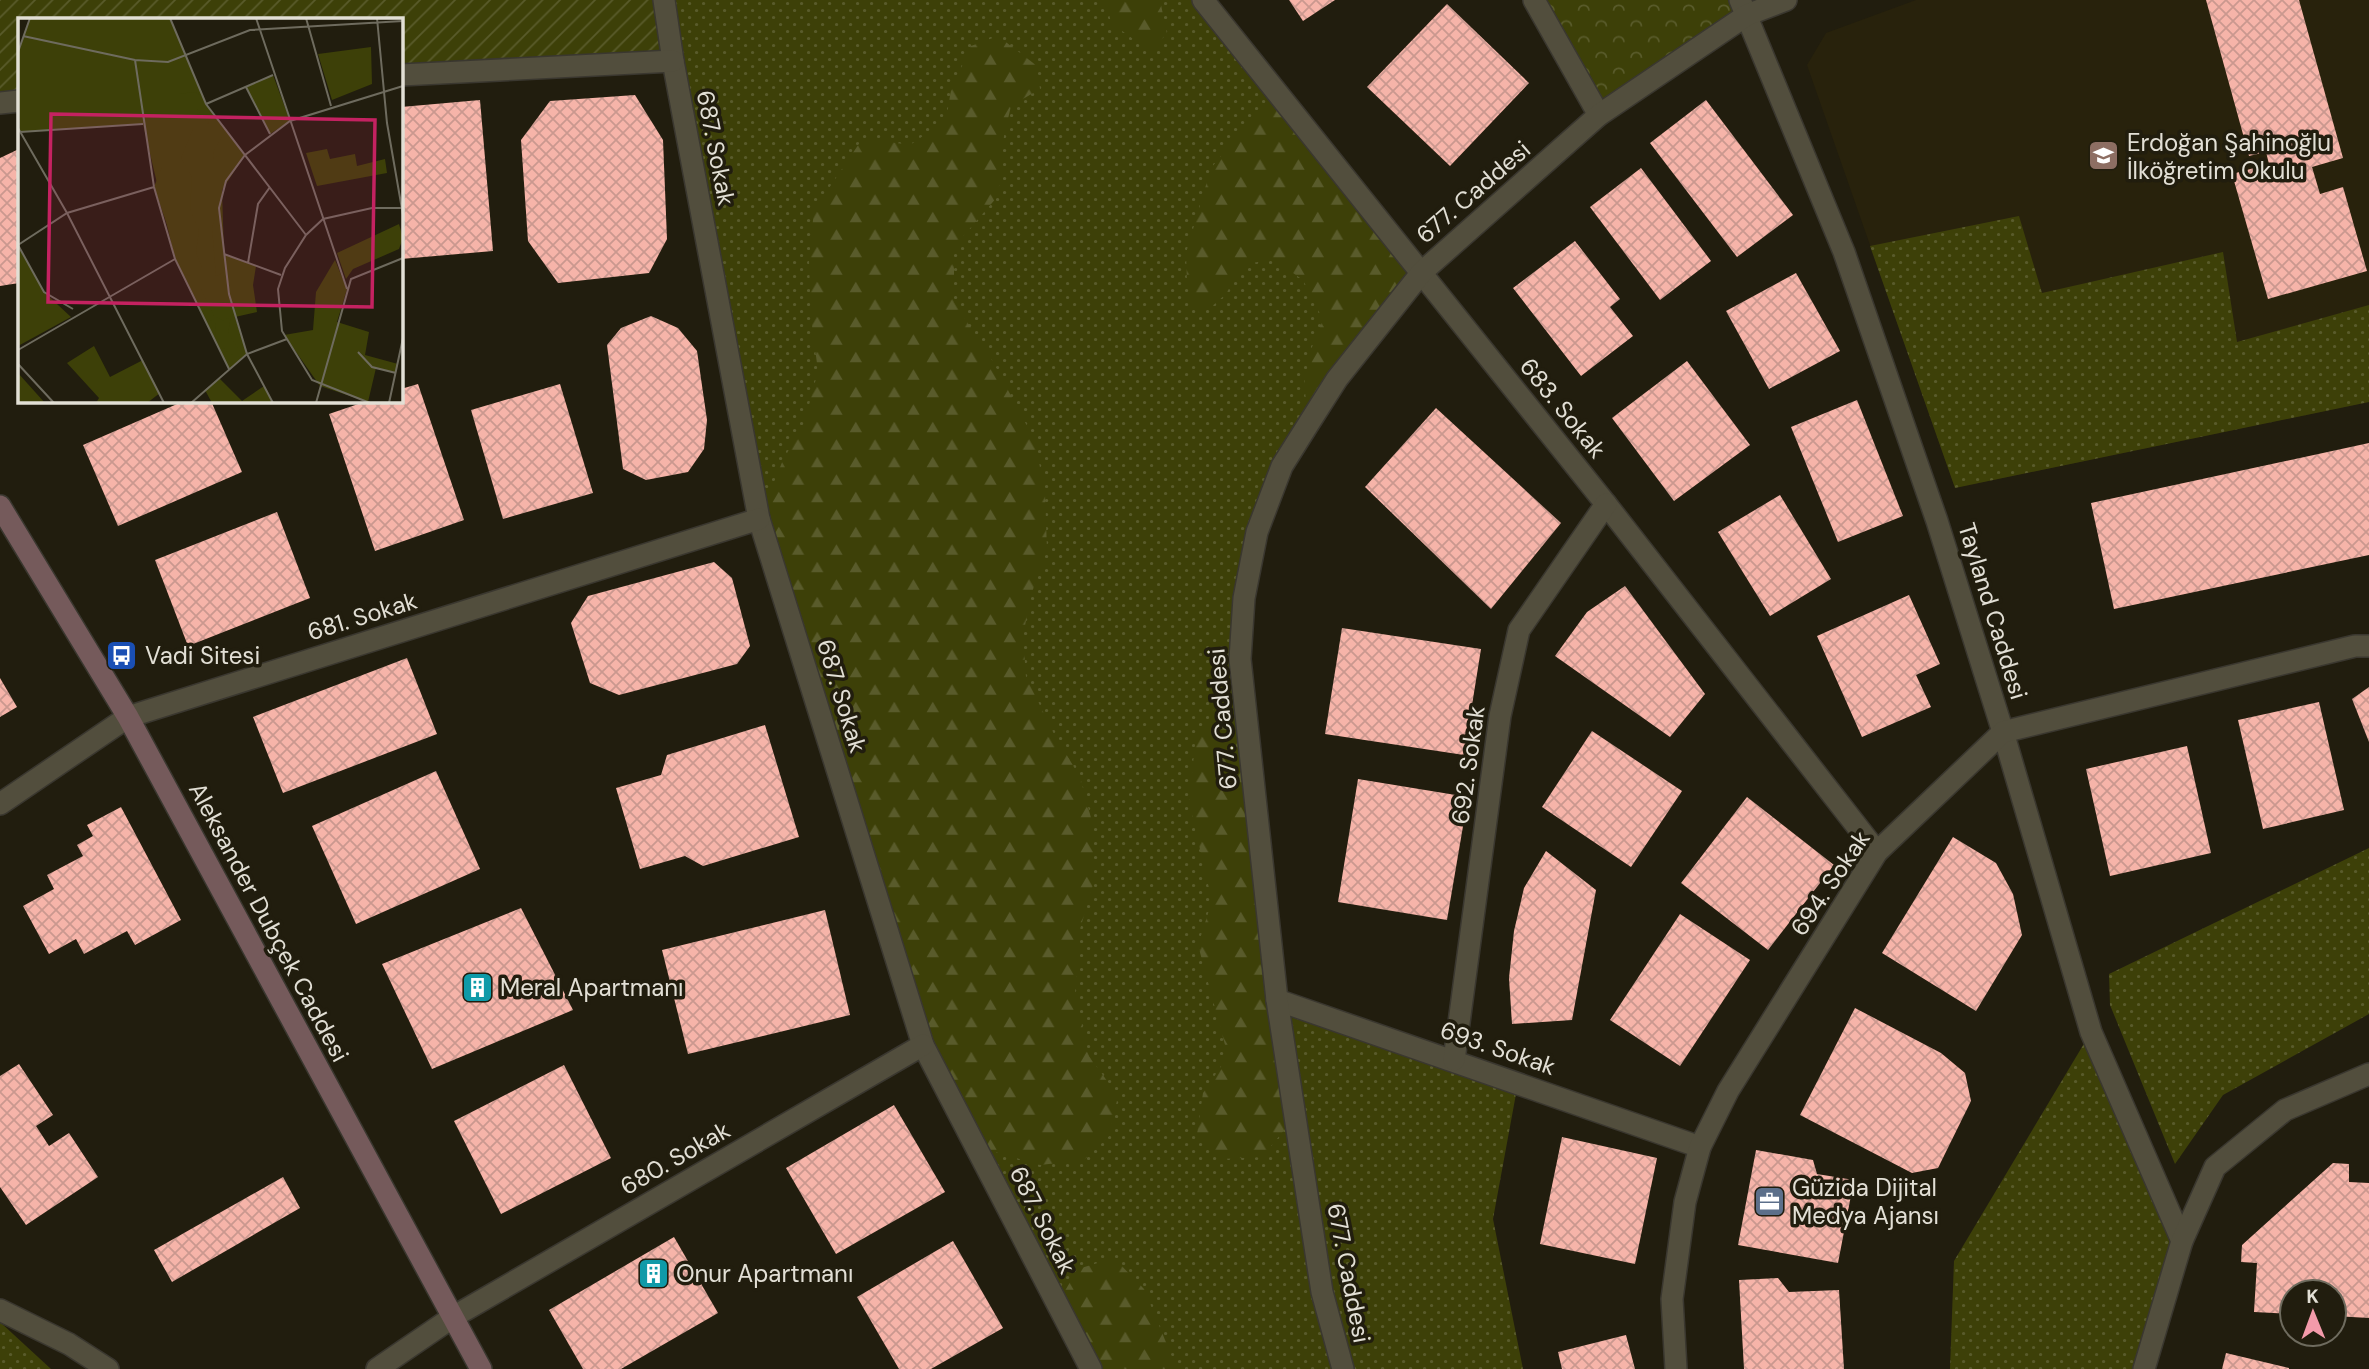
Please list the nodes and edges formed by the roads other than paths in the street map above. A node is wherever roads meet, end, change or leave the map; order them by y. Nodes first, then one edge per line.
1 (664, 0) edge
2 (1203, 0) edge
3 (1534, 0) edge
4 (1786, 0) edge
5 (1744, 7) edge
6 (673, 61) junction
7 (402, 75) edge
8 (18, 101) edge
9 (0, 103) edge
10 (1599, 115) junction
11 (1422, 272) junction
12 (1606, 504) junction
13 (0, 506) edge
14 (759, 519) junction
15 (2369, 646) edge
16 (128, 717) junction
17 (2003, 732) junction
18 (0, 804) edge
19 (1877, 852) junction
20 (1277, 1000) junction
21 (923, 1045) junction
22 (1454, 1060) junction
23 (2369, 1074) edge
24 (1700, 1147) junction
25 (2182, 1241) junction
26 (0, 1310) edge
27 (453, 1317) junction
28 (108, 1369) edge
29 (377, 1369) edge
30 (481, 1369) edge
31 (1091, 1369) edge
32 (1343, 1369) edge
33 (1676, 1369) edge
34 (2144, 1369) edge

1 - 6 street, 687. Sokak
2 - 11 street, 683. Sokak
3 - 10 street
4 - 5 street, 677. Caddesi
5 - 10 street, 677. Caddesi
5 - 17 street, Tayland Caddesi
6 - 7 street
6 - 14 street, 687. Sokak
8 - 9 street
10 - 11 street, 677. Caddesi
11 - 12 street, 683. Sokak
11 - 20 street, 677. Caddesi
12 - 19 street, 683. Sokak
12 - 22 street, 692. Sokak
13 - 16 main road, Aleksander Dubçek Caddesi
14 - 16 street, 681. Sokak
14 - 21 street, 687. Sokak
15 - 17 street, 694. Sokak
16 - 18 street, 681. Sokak
16 - 27 main road, Aleksander Dubçek Caddesi
17 - 19 street, 694. Sokak
17 - 25 street, Tayland Caddesi
19 - 24 street, 694. Sokak
20 - 22 street, 693. Sokak
20 - 32 street, 677. Caddesi
21 - 27 street, 680. Sokak
21 - 31 street, 687. Sokak
22 - 24 street, 693. Sokak
23 - 25 street
24 - 33 street, 694. Sokak
25 - 34 street
26 - 28 street
27 - 29 street, 680. Sokak
27 - 30 main road, Aleksander Dubçek Caddesi

